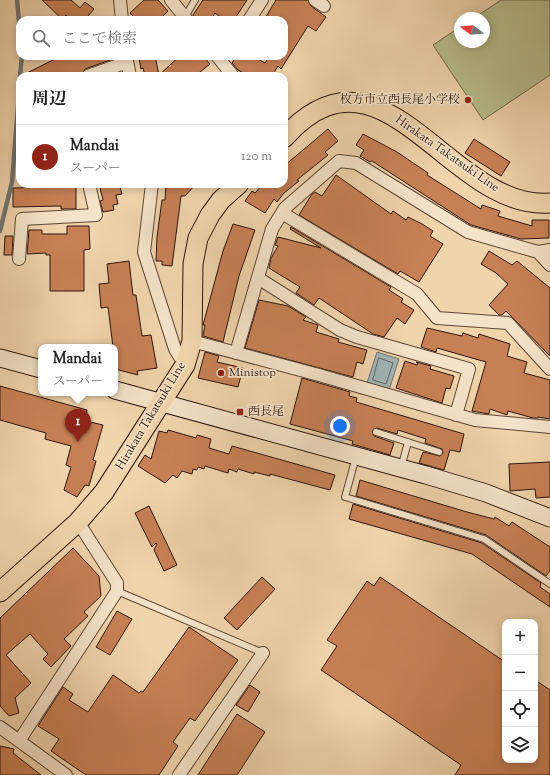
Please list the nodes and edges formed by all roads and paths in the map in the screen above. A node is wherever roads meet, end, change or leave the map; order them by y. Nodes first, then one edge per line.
1 (120, 0) edge
2 (171, 0) edge
3 (195, 0) edge
4 (262, 0) edge
5 (122, 16) edge
6 (184, 16) edge
7 (187, 16) edge
8 (252, 16) edge
9 (125, 60) edge
10 (127, 60) edge
11 (223, 60) edge
12 (97, 72) edge
13 (129, 72) edge
14 (231, 72) edge
15 (288, 134) edge
16 (90, 188) edge
17 (152, 188) edge
18 (234, 188) edge
19 (550, 203) edge
20 (282, 213) junction
21 (550, 250) edge
22 (538, 252) junction
23 (19, 259) dead end
24 (550, 265) edge
25 (258, 278) junction
26 (192, 341) junction
27 (236, 353) junction
28 (0, 358) edge
29 (185, 365) junction
30 (38, 368) edge
31 (550, 369) edge
32 (118, 391) edge
33 (161, 403) junction
34 (456, 415) junction
35 (550, 427) edge
36 (376, 432) dead end
37 (408, 442) junction
38 (439, 452) dead end
39 (356, 457) junction
40 (400, 469) junction
41 (550, 518) edge
42 (78, 522) junction
43 (550, 584) edge
44 (117, 591) junction
45 (0, 592) edge
46 (263, 652) joint
47 (0, 727) edge
48 (19, 741) junction
49 (66, 775) edge
50 (179, 775) edge

1 - 5 street
2 - 6 street
3 - 7 lane
4 - 8 street
9 - 12 street
10 - 13 street
11 - 14 street
15 - 19 main road, Hirakata Takatsuki Line
16 - 23 street
17 - 29 street
18 - 26 main road, Hirakata Takatsuki Line
20 - 22 street
20 - 25 street
20 - 31 street
21 - 22 street
22 - 24 street
25 - 27 street
25 - 34 street
26 - 27 street
26 - 29 main road, Hirakata Takatsuki Line
27 - 34 street
28 - 30 street
29 - 33 main road, Hirakata Takatsuki Line
32 - 33 street
33 - 39 street
33 - 42 main road, Hirakata Takatsuki Line
34 - 35 street
36 - 37 lane
37 - 38 lane
37 - 40 lane
39 - 40 street
39 - 43 lane
40 - 41 street
42 - 44 street
42 - 45 main road, Hirakata Takatsuki Line
44 - 46 lane
44 - 48 street
46 - 50 street
47 - 48 street
48 - 49 street

